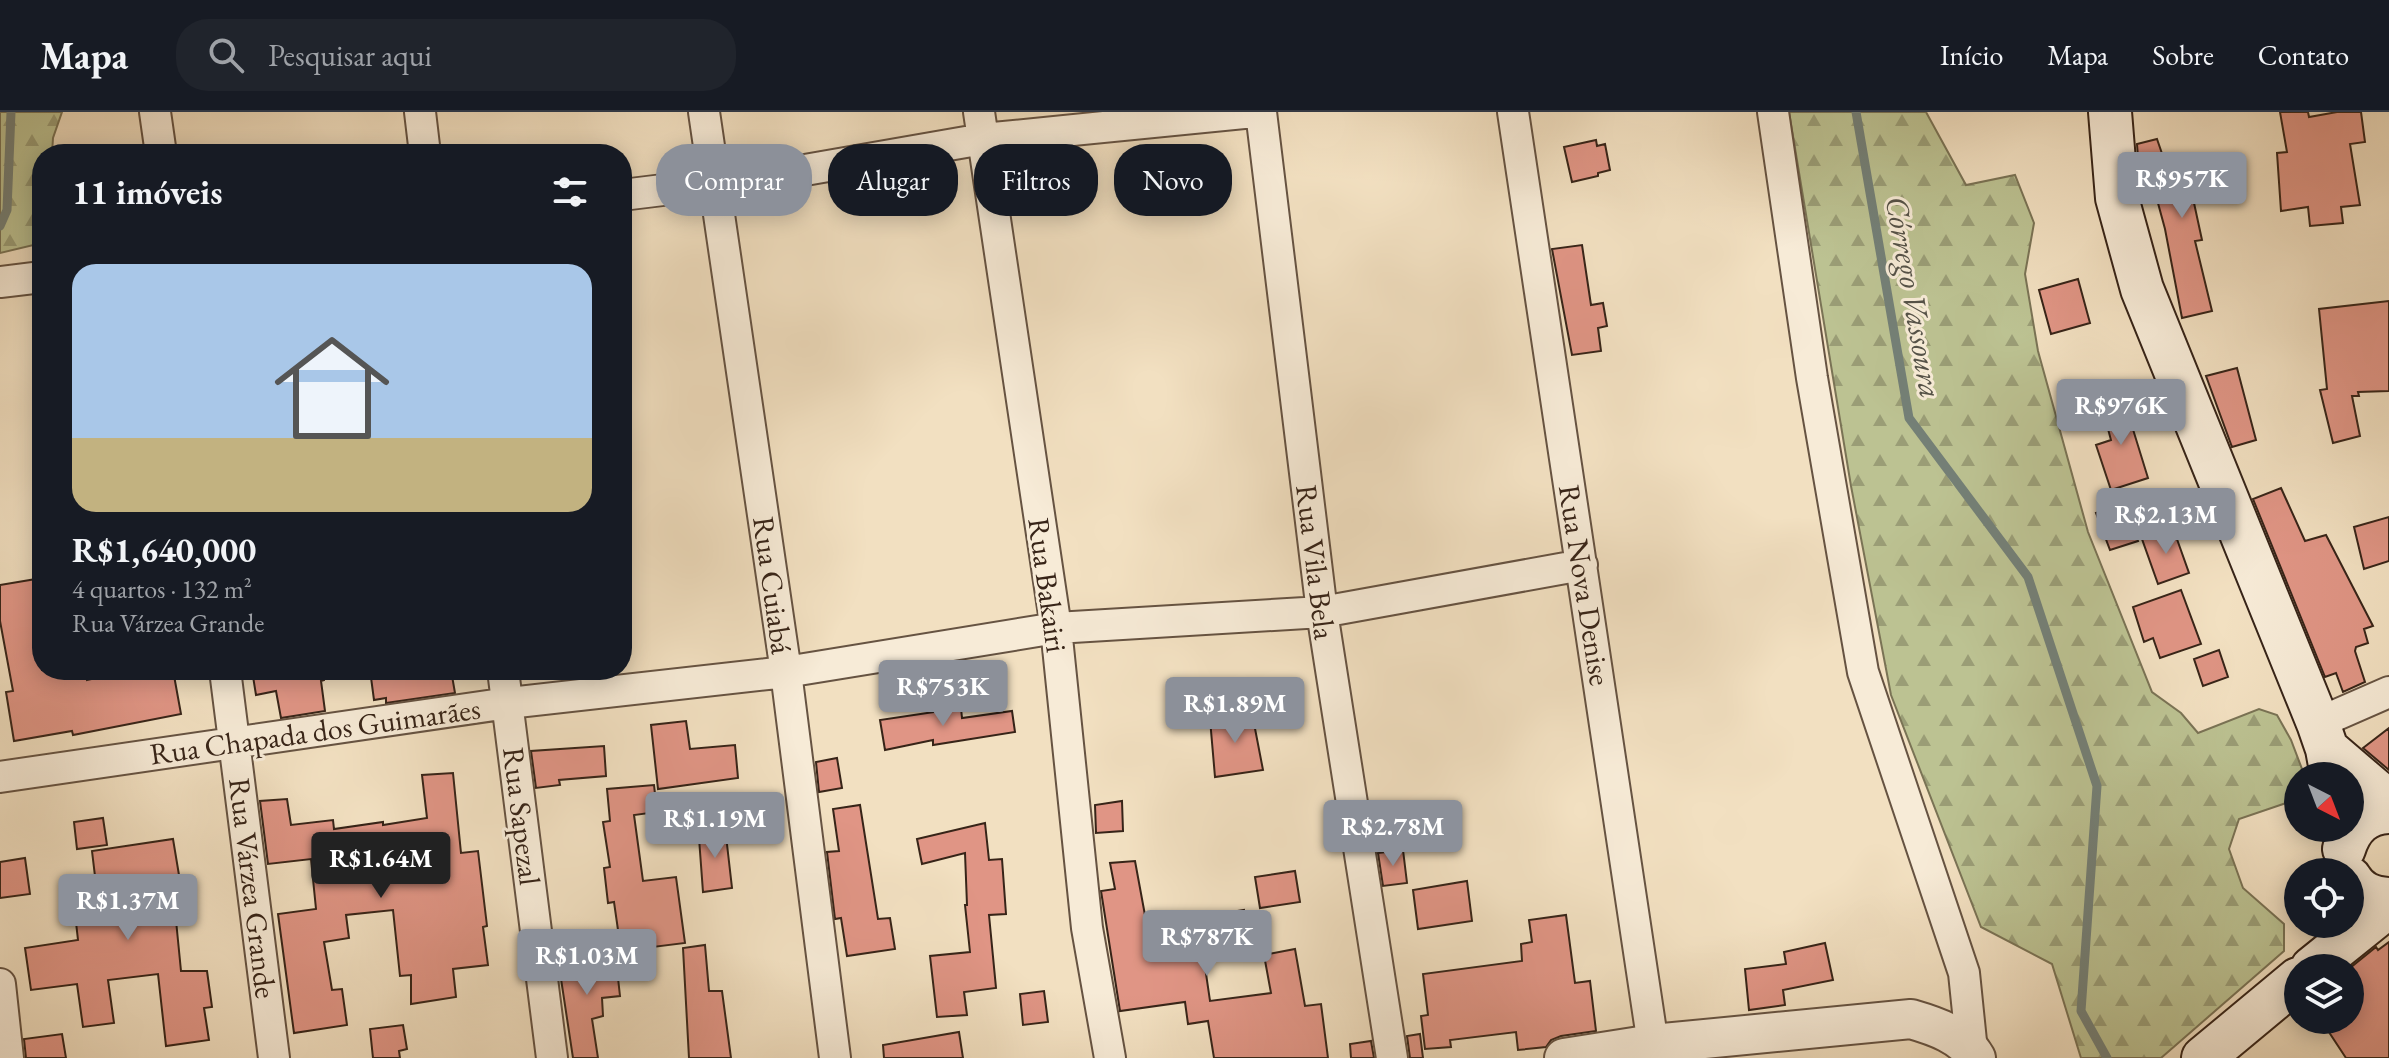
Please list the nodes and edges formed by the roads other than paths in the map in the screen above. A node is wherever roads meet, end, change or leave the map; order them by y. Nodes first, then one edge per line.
1 (155, 112) edge
2 (420, 112) edge
3 (704, 112) edge
4 (1254, 112) edge
5 (1261, 112) edge
6 (1513, 112) edge
7 (1773, 112) edge
8 (2110, 112) edge
9 (981, 125) edge
10 (160, 144) edge
11 (424, 144) edge
12 (708, 144) edge
13 (812, 165) edge
14 (656, 191) edge
15 (632, 194) edge
16 (718, 216) edge
17 (32, 278) edge
18 (0, 282) edge
19 (1582, 565) junction
20 (1322, 612) junction
21 (1056, 628) junction
22 (786, 672) junction
23 (226, 680) edge
24 (505, 680) edge
25 (2389, 692) edge
26 (508, 703) junction
27 (234, 743) junction
28 (2326, 750) edge
29 (0, 777) edge
30 (2389, 802) edge
31 (2389, 812) edge
32 (2345, 858) edge
33 (2364, 893) edge
34 (2389, 899) edge
35 (2389, 906) edge
36 (2325, 954) edge
37 (0, 984) edge
38 (2284, 987) edge
39 (1654, 1051) edge
40 (1974, 1054) edge
41 (8, 1058) edge
42 (274, 1058) edge
43 (552, 1058) edge
44 (835, 1058) edge
45 (1110, 1058) edge
46 (1392, 1058) edge
47 (1564, 1058) edge
48 (2203, 1058) edge

1 - 10 street
2 - 11 street
3 - 12 street, Rua Cuiabá
4 - 9 street
5 - 20 street, Rua Vila Bela
6 - 19 street, Rua Nova Denise
7 - 40 street
8 - 28 main road
9 - 13 street
9 - 21 street, Rua Bakairi
14 - 15 street
16 - 22 street, Rua Cuiabá
17 - 18 street
19 - 20 street, Rua Chapada dos Guimarães
19 - 39 street, Rua Nova Denise
20 - 21 street, Rua Chapada dos Guimarães
20 - 46 street, Rua Vila Bela
21 - 22 street, Rua Chapada dos Guimarães
21 - 45 street, Rua Bakairi
22 - 26 street, Rua Chapada dos Guimarães
22 - 44 street, Rua Cuiabá
23 - 27 street, Rua Várzea Grande
24 - 26 street, Rua Sapezal
25 - 28 street
26 - 27 street, Rua Chapada dos Guimarães
26 - 43 street, Rua Sapezal
27 - 29 street, Rua Chapada dos Guimarães
27 - 42 street, Rua Várzea Grande
28 - 30 main road
31 - 32 main road
33 - 34 main road
35 - 36 main road
37 - 41 street
38 - 48 main road
39 - 40 street
39 - 47 street

